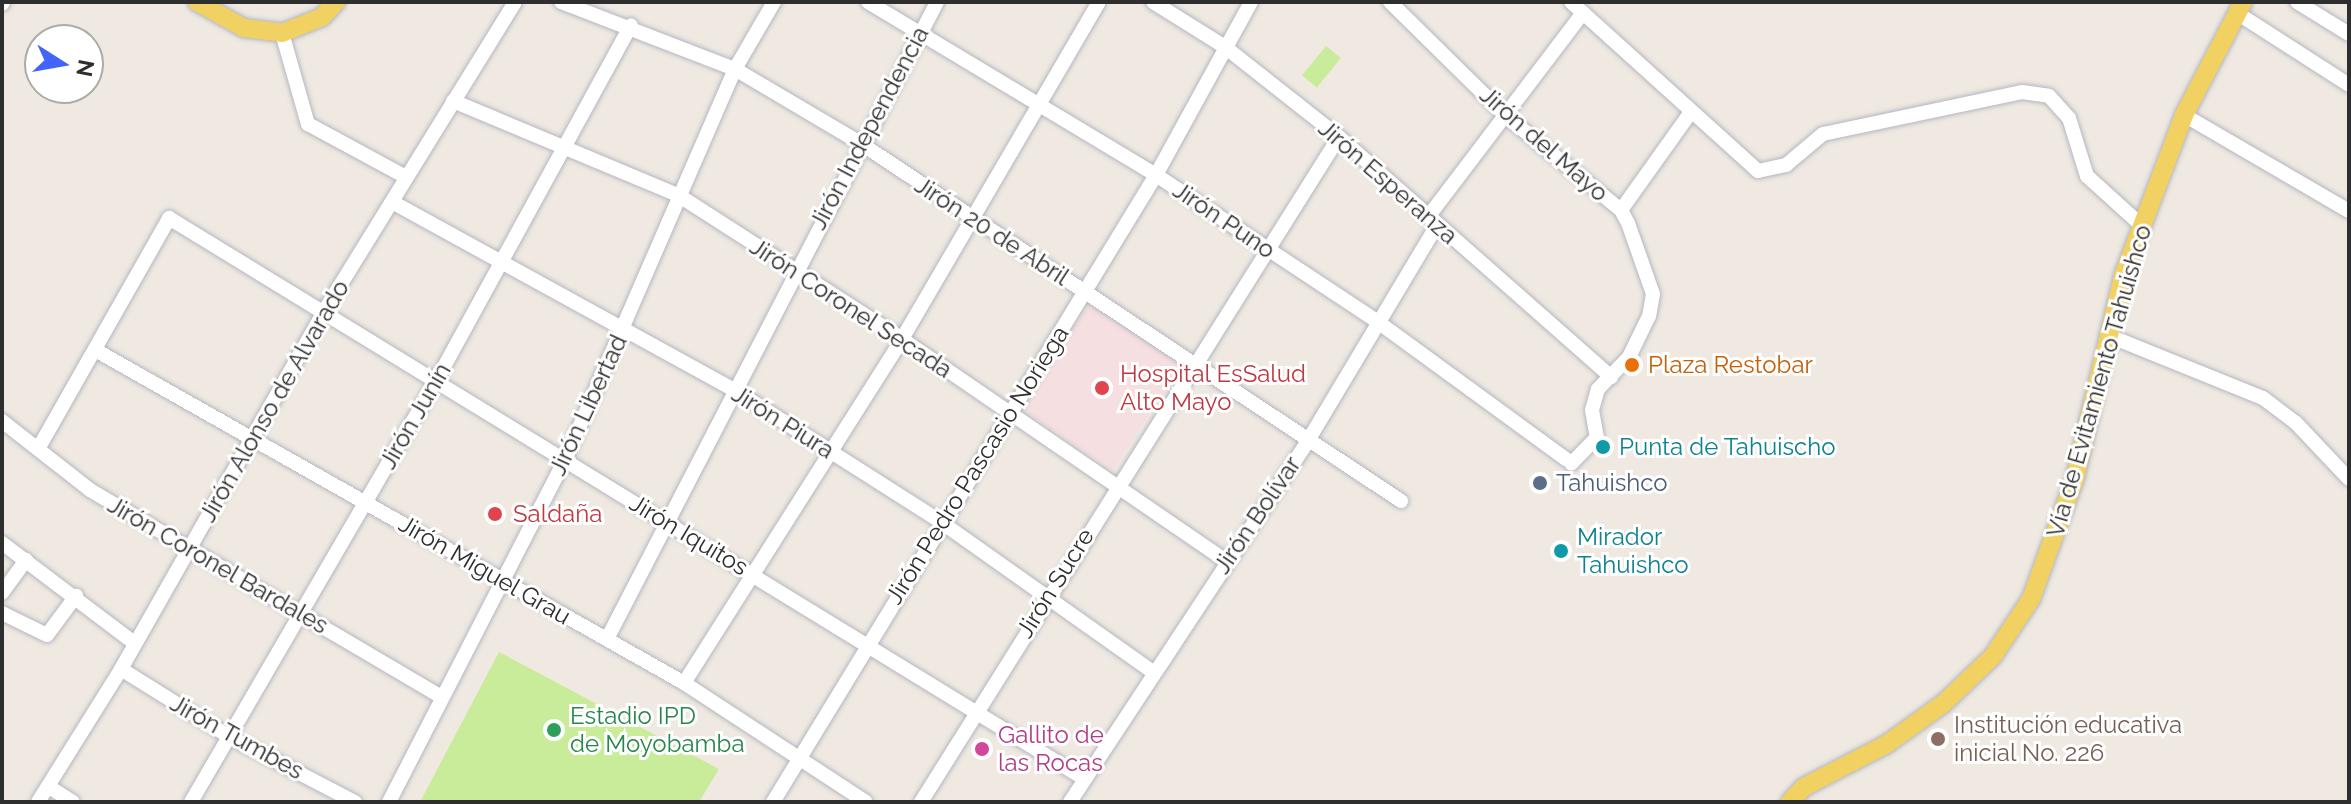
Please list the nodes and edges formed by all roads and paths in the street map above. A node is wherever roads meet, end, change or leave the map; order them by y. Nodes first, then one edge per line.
1 (197, 2) edge
2 (336, 2) edge
3 (515, 2) edge
4 (561, 2) edge
5 (774, 2) edge
6 (868, 2) edge
7 (937, 2) edge
8 (1099, 2) edge
9 (1153, 2) edge
10 (1251, 2) edge
11 (1390, 2) edge
12 (1571, 2) edge
13 (2297, 2) edge
14 (2240, 8) edge
15 (1583, 13) junction
16 (631, 25) junction
17 (282, 33) junction
18 (918, 34) junction
19 (2349, 34) edge
20 (1225, 47) junction
21 (735, 69) junction
22 (2349, 85) edge
23 (453, 101) junction
24 (1039, 103) junction
25 (1691, 112) junction
26 (2184, 115) junction
27 (1506, 116) junction
28 (1339, 137) junction
29 (860, 143) junction
30 (562, 144) junction
31 (1156, 175) junction
32 (406, 177) junction
33 (678, 195) junction
34 (394, 203) junction
35 (1621, 210) junction
36 (2349, 211) edge
37 (971, 221) junction
38 (1432, 221) junction
39 (2141, 225) junction
40 (1266, 248) junction
41 (502, 262) junction
42 (793, 270) junction
43 (1085, 290) junction
44 (323, 313) junction
45 (1378, 322) junction
46 (624, 327) junction
47 (2107, 335) junction
48 (902, 339) junction
49 (97, 351) junction
50 (1194, 366) junction
51 (1611, 377) junction
52 (434, 385) junction
53 (734, 390) junction
54 (1012, 413) junction
55 (2, 421) edge
56 (250, 437) junction
57 (1597, 437) joint
58 (1309, 439) junction
59 (38, 449) junction
60 (830, 451) junction
61 (565, 460) junction
62 (2349, 479) edge
63 (1116, 485) junction
64 (366, 500) junction
65 (1401, 501) dead end
66 (941, 522) junction
67 (667, 523) junction
68 (2, 543) edge
69 (187, 550) junction
70 (26, 560) junction
71 (1225, 560) junction
72 (753, 573) junction
73 (498, 581) junction
74 (2, 593) edge
75 (1047, 595) junction
76 (76, 596) junction
77 (2, 613) edge
78 (302, 613) junction
79 (607, 639) junction
80 (134, 643) junction
81 (866, 647) junction
82 (121, 669) junction
83 (1153, 672) junction
84 (684, 683) junction
85 (442, 697) junction
86 (974, 714) junction
87 (230, 737) junction
88 (799, 759) junction
89 (1085, 779) junction
90 (49, 787) junction
91 (38, 802) edge
92 (73, 802) edge
93 (191, 802) edge
94 (355, 802) edge
95 (389, 802) edge
96 (773, 802) edge
97 (866, 802) edge
98 (921, 802) edge
99 (1070, 802) edge
100 (1790, 802) edge

1 - 17 main road
2 - 17 main road
3 - 23 street, Jirón Alonso de Alvarado
4 - 16 street, Jirón 20 de Abril
5 - 21 street, Jirón Libertad
6 - 18 street, Jirón Puno
7 - 18 street, Jirón Independencia
8 - 24 street
9 - 20 street, Jirón Esperanza
10 - 20 street, Jirón Pedro Pascasio Noriega
11 - 27 street, Jirón del Mayo
12 - 15 street
13 - 19 street
14 - 22 street
14 - 26 main road, Vía de Evitamiento Tahuishco
15 - 25 street
15 - 27 street, Jirón Bolívar
16 - 21 street, Jirón 20 de Abril
16 - 30 street, Jirón Junín
17 - 32 street
18 - 24 street, Jirón Puno
18 - 29 street, Jirón Independencia
20 - 28 street, Jirón Esperanza
20 - 31 street, Jirón Pedro Pascasio Noriega
21 - 29 street, Jirón 20 de Abril
21 - 33 street, Jirón Libertad
23 - 30 street, Jirón Coronel Secada
23 - 32 street, Jirón Alonso de Alvarado
24 - 31 street, Jirón Puno
24 - 37 street
25 - 35 street
25 - 39 street
26 - 36 street
26 - 39 main road, Vía de Evitamiento Tahuishco
27 - 35 street, Jirón del Mayo
27 - 38 street, Jirón Bolívar
28 - 38 street, Jirón Esperanza
28 - 40 street
29 - 37 street, Jirón 20 de Abril
29 - 42 street, Jirón Independencia
30 - 33 street, Jirón Coronel Secada
30 - 41 street, Jirón Junín
31 - 40 street, Jirón Puno
31 - 43 street, Jirón Pedro Pascasio Noriega
32 - 34 street, Jirón Alonso de Alvarado
33 - 42 street, Jirón Coronel Secada
33 - 46 street, Jirón Libertad
34 - 41 street, Jirón Piura
34 - 44 street, Jirón Alonso de Alvarado
35 - 51 street, Jirón del Mayo
37 - 43 street, Jirón 20 de Abril
37 - 48 street
38 - 45 street, Jirón Bolívar
38 - 51 street, Jirón Esperanza
39 - 47 main road, Vía de Evitamiento Tahuishco
40 - 45 street, Jirón Puno
40 - 50 street
41 - 46 street, Jirón Piura
41 - 52 street, Jirón Junín
42 - 48 street, Jirón Coronel Secada
42 - 53 street, Jirón Independencia
43 - 50 street, Jirón 20 de Abril
43 - 54 street, Jirón Pedro Pascasio Noriega
44 - 49 street, Jirón Iquitos
44 - 52 street, Jirón Iquitos
44 - 56 street, Jirón Alonso de Alvarado
45 - 57 street, Jirón Puno
45 - 58 street, Jirón Bolívar
46 - 53 street, Jirón Piura
46 - 61 street, Jirón Libertad
47 - 62 street
47 - 100 main road, Vía de Evitamiento Tahuishco
48 - 54 street, Jirón Coronel Secada
48 - 60 street
49 - 56 street, Jirón Miguel Grau
49 - 59 street
50 - 58 street, Jirón 20 de Abril
50 - 63 street, Jirón Sucre
51 - 57 street, Jirón del Mayo
52 - 61 street, Jirón Iquitos
52 - 64 street, Jirón Junín
53 - 60 street, Jirón Piura
53 - 67 street, Jirón Independencia
54 - 63 street, Jirón Coronel Secada
54 - 66 street, Jirón Pedro Pascasio Noriega
55 - 59 street, Jirón Coronel Bardales
56 - 64 street, Jirón Miguel Grau
56 - 69 street, Jirón Alonso de Alvarado
58 - 65 street, Jirón 20 de Abril
58 - 71 street, Jirón Bolívar
59 - 69 street, Jirón Coronel Bardales
60 - 66 street, Jirón Piura
60 - 72 street
61 - 67 street, Jirón Iquitos
61 - 73 street, Jirón Libertad
63 - 71 street, Jirón Coronel Secada
63 - 75 street, Jirón Sucre
64 - 73 street, Jirón Miguel Grau
64 - 78 street, Jirón Junín
66 - 75 street, Jirón Piura
66 - 81 street, Jirón Pedro Pascasio Noriega
67 - 72 street, Jirón Iquitos
67 - 79 street, Jirón Independencia
68 - 70 street
69 - 78 street, Jirón Coronel Bardales
69 - 80 street, Jirón Alonso de Alvarado
70 - 74 street
70 - 76 street
71 - 83 street, Jirón Bolívar
72 - 81 street, Jirón Iquitos
72 - 84 street
73 - 79 street, Jirón Miguel Grau
73 - 85 street, Jirón Libertad
75 - 83 street, Jirón Piura
75 - 86 street, Jirón Sucre
76 - 77 street
76 - 80 street
78 - 85 street, Jirón Coronel Bardales
78 - 87 street, Jirón Junín
79 - 84 street, Jirón Miguel Grau
80 - 82 street, Jirón Alonso de Alvarado
81 - 86 street, Jirón Iquitos
81 - 88 street, Jirón Pedro Pascasio Noriega
82 - 87 street, Jirón Tumbes
82 - 90 street, Jirón Alonso de Alvarado
83 - 89 street, Jirón Bolívar
84 - 88 street, Jirón Miguel Grau
85 - 95 street, Jirón Libertad
86 - 89 street, Jirón Iquitos
86 - 98 street, Jirón Sucre
87 - 93 street, Jirón Junín
87 - 94 street, Jirón Tumbes
88 - 96 street, Jirón Pedro Pascasio Noriega
88 - 97 street, Jirón Miguel Grau
89 - 99 street, Jirón Bolívar
90 - 91 street, Jirón Alonso de Alvarado
90 - 92 street

